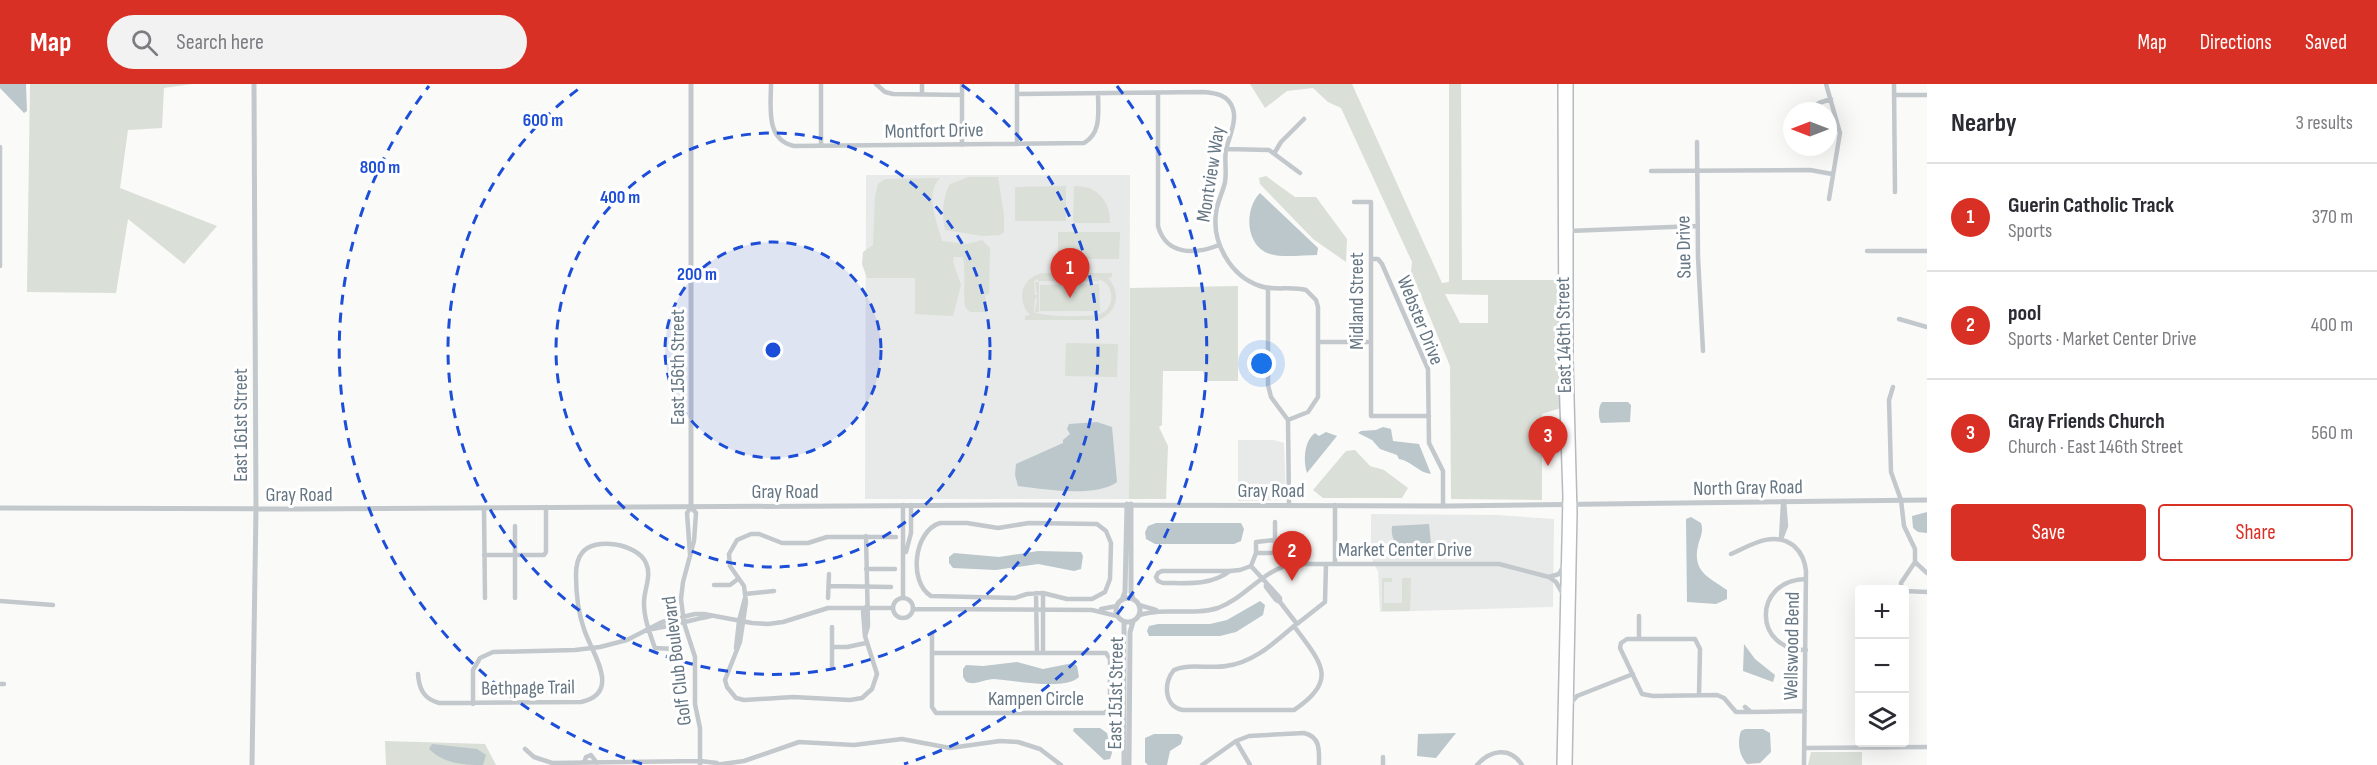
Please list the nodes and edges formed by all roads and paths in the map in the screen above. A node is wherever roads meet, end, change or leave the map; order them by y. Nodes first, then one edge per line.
1 (254, 84) edge
2 (691, 84) edge
3 (771, 84) edge
4 (821, 84) edge
5 (876, 84) edge
6 (922, 84) edge
7 (962, 84) edge
8 (1017, 84) edge
9 (1562, 84) edge
10 (1569, 84) edge
11 (1826, 84) edge
12 (1894, 84) edge
13 (1098, 93) junction
14 (1158, 93) junction
15 (922, 94) junction
16 (962, 94) junction
17 (1017, 94) junction
18 (1894, 95) junction
19 (1927, 95) edge
20 (1831, 99) junction
21 (1822, 102) edge
22 (1304, 119) dead end
23 (1697, 142) dead end
24 (962, 144) junction
25 (1017, 144) junction
26 (821, 146) junction
27 (0, 147) edge
28 (1227, 149) junction
29 (1275, 152) junction
30 (1652, 171) dead end
31 (1697, 171) junction
32 (1300, 173) dead end
33 (1832, 174) junction
34 (1895, 192) dead end
35 (1829, 199) dead end
36 (1354, 202) dead end
37 (0, 219) edge
38 (1697, 226) junction
39 (1568, 231) junction
40 (1219, 245) junction
41 (1927, 250) edge
42 (1867, 251) dead end
43 (1371, 259) junction
44 (0, 266) edge
45 (1268, 288) junction
46 (1899, 319) dead end
47 (1927, 327) edge
48 (1319, 342) junction
49 (1371, 342) junction
50 (1703, 351) dead end
51 (1893, 387) dead end
52 (1429, 416) junction
53 (1288, 420) junction
54 (1901, 500) junction
55 (1927, 500) edge
56 (1784, 501) junction
57 (1129, 504) junction
58 (1570, 504) junction
59 (903, 505) junction
60 (911, 505) junction
61 (1289, 505) junction
62 (1335, 505) junction
63 (1443, 506) junction
64 (546, 507) junction
65 (691, 507) junction
66 (0, 508) edge
67 (484, 508) junction
68 (256, 509) junction
69 (1275, 522) dead end
70 (515, 526) dead end
71 (866, 536) junction
72 (896, 537) dead end
73 (1781, 539) junction
74 (1275, 540) junction
75 (1256, 553) junction
76 (1731, 554) dead end
77 (484, 555) junction
78 (515, 555) junction
79 (904, 557) junction
80 (1915, 561) junction
81 (1326, 564) junction
82 (1335, 564) junction
83 (1565, 564) junction
84 (1251, 566) junction
85 (866, 569) junction
86 (895, 569) dead end
87 (1230, 571) junction
88 (1927, 573) edge
89 (828, 574) dead end
90 (1549, 577) junction
91 (738, 579) junction
92 (1806, 579) junction
93 (1264, 582) junction
94 (714, 585) dead end
95 (1902, 585) edge
96 (828, 586) junction
97 (866, 587) junction
98 (891, 587) dead end
99 (1909, 590) edge
100 (774, 591) dead end
101 (1927, 592) edge
102 (1036, 593) junction
103 (1043, 593) junction
104 (745, 596) junction
105 (1565, 597) junction
106 (485, 598) dead end
107 (515, 598) dead end
108 (828, 598) dead end
109 (903, 598) junction
110 (1133, 599) junction
111 (1122, 600) junction
112 (0, 601) edge
113 (54, 605) dead end
114 (1139, 605) junction
115 (1117, 606) junction
116 (866, 607) junction
117 (893, 608) junction
118 (913, 609) junction
119 (1043, 609) junction
120 (1036, 610) junction
121 (1092, 610) junction
122 (1165, 611) junction
123 (1139, 615) junction
124 (1117, 616) junction
125 (1639, 616) dead end
126 (669, 620) junction
127 (684, 620) junction
128 (741, 621) junction
129 (1133, 621) junction
130 (1124, 622) junction
131 (1295, 625) junction
132 (670, 627) junction
133 (832, 627) dead end
134 (649, 630) junction
135 (932, 633) dead end
136 (1639, 639) junction
137 (866, 643) junction
138 (832, 647) junction
139 (592, 648) junction
140 (675, 649) dead end
141 (1806, 650) junction
142 (932, 653) junction
143 (1040, 653) junction
144 (832, 667) dead end
145 (418, 674) dead end
146 (1633, 674) junction
147 (1569, 694) junction
148 (1700, 695) junction
149 (1577, 696) junction
150 (473, 704) junction
151 (1569, 705) junction
152 (1745, 707) dead end
153 (1805, 711) junction
154 (1751, 712) junction
155 (1236, 741) junction
156 (1927, 747) edge
157 (1805, 748) junction
158 (525, 749) dead end
159 (1383, 757) dead end
160 (1319, 762) edge
161 (584, 763) junction
162 (597, 763) junction
163 (674, 763) junction
164 (700, 763) edge
165 (717, 764) edge
166 (252, 765) edge
167 (681, 765) edge
168 (1061, 765) edge
169 (1124, 765) edge
170 (1129, 765) edge
171 (1202, 765) edge
172 (1250, 765) edge
173 (1383, 765) edge
174 (1477, 765) edge
175 (1522, 765) edge
176 (1561, 765) edge
177 (1568, 765) edge
178 (1804, 765) edge

1 - 68 street, East 161st Street
2 - 65 street, East 156th Street
3 - 26 street, Montfort Drive
4 - 26 street
5 - 15 street
6 - 15 street
7 - 16 street
8 - 17 street
9 - 58 main road, East 146th Street
10 - 39 main road, East 146th Street
11 - 20 street
12 - 18 street
13 - 14 street, Montview Way
13 - 17 street, Montview Way
13 - 25 street, Montfort Drive
14 - 28 street, Montview Way
14 - 40 street
15 - 16 street
16 - 24 street
17 - 25 street
18 - 19 street
18 - 34 street
20 - 21 street
20 - 33 street
22 - 29 street
23 - 31 street, Sue Drive
24 - 25 street, Montfort Drive
24 - 26 street, Montfort Drive
27 - 37 street
28 - 29 street
28 - 40 street, Montview Way
29 - 32 street
30 - 31 street
31 - 33 street
31 - 38 street, Sue Drive
33 - 35 street
36 - 43 street, Midland Street
37 - 44 street
38 - 39 street
38 - 50 street, Sue Drive
39 - 58 main road, East 146th Street
40 - 45 street, Montview Way
41 - 42 street
43 - 49 street, Midland Street
43 - 52 street, Webster Drive
45 - 48 street, Montview Way
45 - 53 street
46 - 47 street
48 - 49 street
48 - 53 street, Montview Way
49 - 52 street, Midland Street
51 - 54 street
52 - 63 street, Webster Drive
53 - 61 street
54 - 55 street, North Gray Road
54 - 56 street, North Gray Road
54 - 80 street
56 - 58 street, North Gray Road
56 - 73 street
57 - 60 street, Gray Road
57 - 61 street, Gray Road
57 - 110 street
57 - 111 street
58 - 63 street, Gray Road
58 - 83 main road, East 146th Street
58 - 147 main road, East 146th Street
59 - 60 street, Gray Road
59 - 65 street, Gray Road
59 - 79 street
60 - 79 street
61 - 62 street, Gray Road
62 - 63 street, Gray Road
62 - 82 street
64 - 65 street, Gray Road
64 - 67 street, Gray Road
64 - 78 street
65 - 127 street, Golf Club Boulevard
66 - 68 street, Gray Road
67 - 68 street, Gray Road
67 - 77 street
68 - 166 street, East 161st Street
69 - 74 street
70 - 78 street
71 - 72 street
71 - 85 street
71 - 91 street
73 - 76 street
73 - 92 street, Wellswood Bend
74 - 75 street
74 - 75 street
75 - 84 street
77 - 78 street
77 - 106 street
78 - 107 street
79 - 109 street
80 - 88 street
80 - 95 street
81 - 82 street, Market Center Drive
81 - 93 street, Market Center Drive
81 - 131 street
82 - 90 street, Market Center Drive
83 - 90 street
83 - 105 main road, East 146th Street
84 - 87 street
84 - 93 street
85 - 86 street
85 - 97 street
87 - 87 street
89 - 96 street
90 - 105 street
91 - 94 street
91 - 104 street
92 - 141 street, Wellswood Bend
92 - 141 street
93 - 122 street, Market Center Drive
93 - 131 street
96 - 97 street
96 - 108 street
97 - 98 street
97 - 116 street
99 - 101 street
100 - 104 street
102 - 103 street
102 - 103 street
102 - 120 street
103 - 119 street
104 - 128 street
105 - 176 main road, East 146th Street
109 - 117 street
109 - 118 street
110 - 111 street
110 - 114 street
111 - 115 street
112 - 113 street
114 - 122 street, Market Center Drive
114 - 123 street
115 - 121 street
115 - 124 street
116 - 117 street
116 - 128 street
116 - 137 street
117 - 118 street
118 - 120 street
119 - 120 street
119 - 121 street
119 - 143 street
120 - 143 street
121 - 124 street
122 - 123 street, Market Center Drive
123 - 129 street
124 - 130 street
125 - 136 street
126 - 127 street
126 - 132 street
126 - 134 street
127 - 128 street
127 - 132 street
127 - 164 street, Golf Club Boulevard
128 - 137 street
129 - 130 street
129 - 170 street, East 151st Street
130 - 169 street, East 151st Street
131 - 131 street
132 - 134 street
133 - 138 street
134 - 139 street
134 - 139 street, Bethpage Trail
134 - 140 street, Bethpage Trail
135 - 142 street, Kampen Circle
136 - 146 street
136 - 148 street
137 - 138 street
138 - 144 street
139 - 150 street
139 - 150 street, Bethpage Trail
141 - 153 street, Wellswood Bend
142 - 143 street, Kampen Circle
142 - 143 street, Kampen Circle
145 - 150 street, Bethpage Trail
146 - 148 street
146 - 149 street
147 - 149 street
147 - 151 main road, East 146th Street
148 - 154 street
149 - 151 street
151 - 177 main road, East 146th Street
152 - 154 street
153 - 154 street
153 - 157 street, Wellswood Bend
155 - 160 street
155 - 171 street
155 - 172 street
156 - 157 street
157 - 178 street, Wellswood Bend
158 - 161 street
159 - 173 street
161 - 162 street
161 - 162 street
162 - 163 street
163 - 164 street
163 - 167 street
164 - 165 street
165 - 168 street
174 - 175 street

